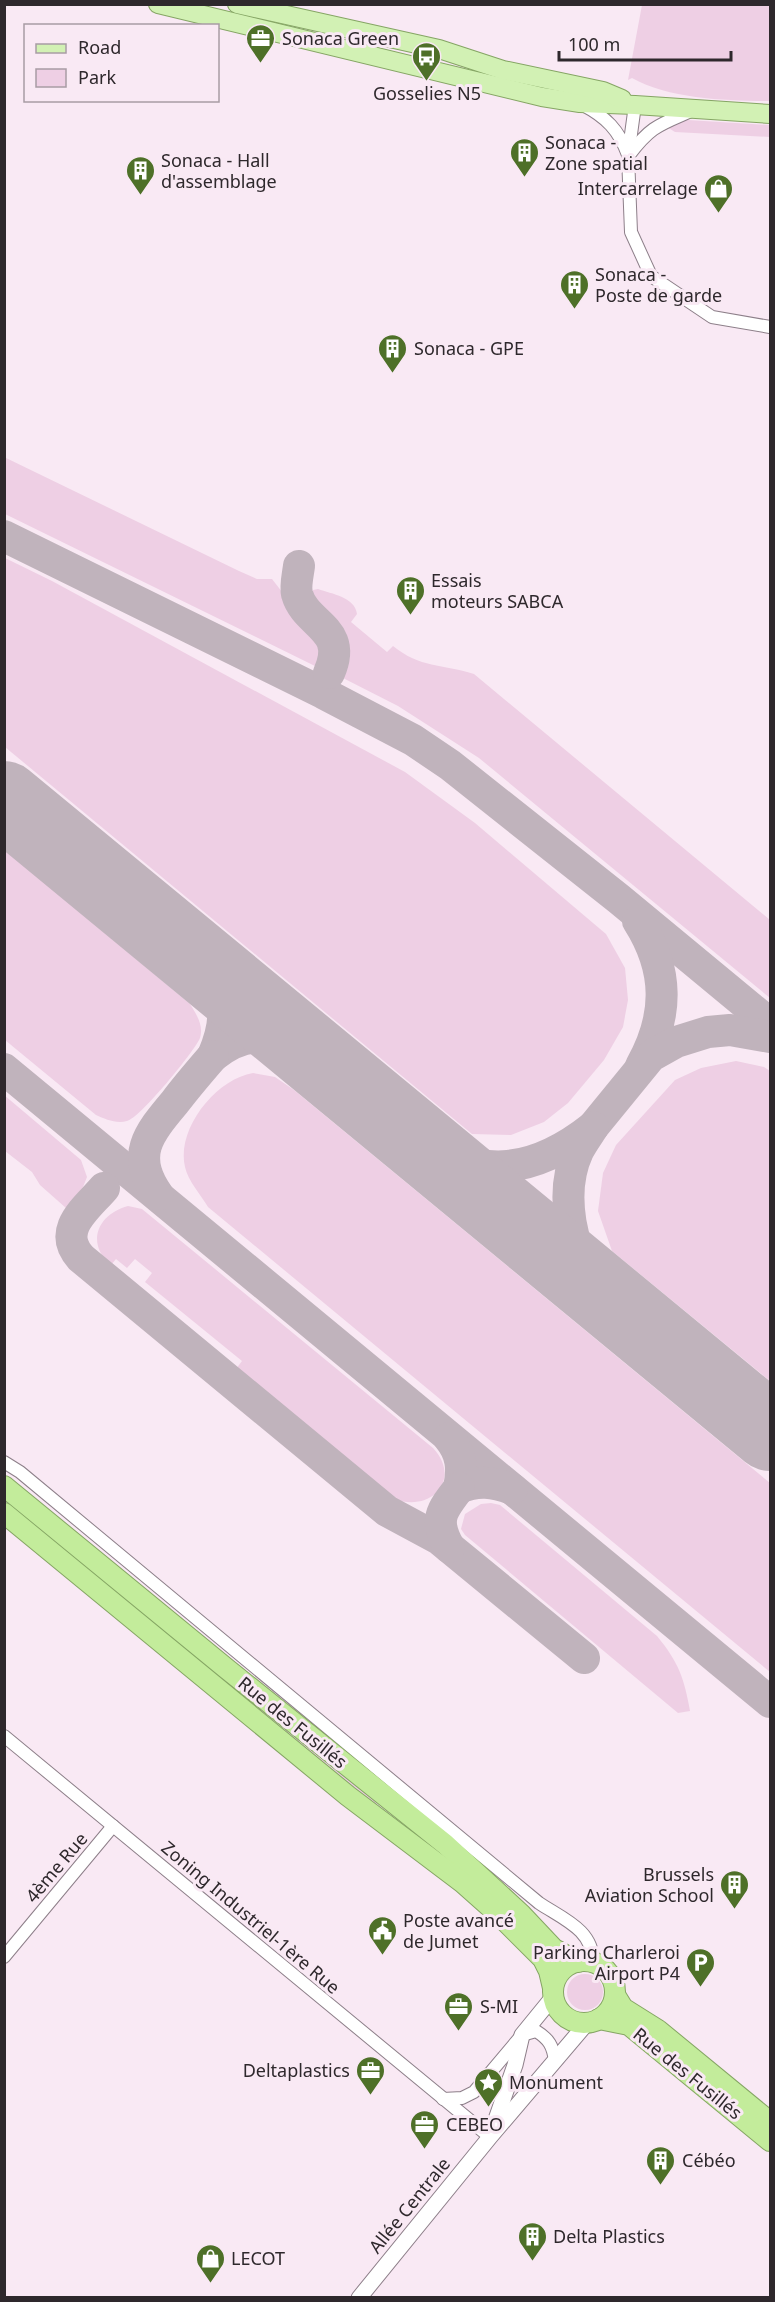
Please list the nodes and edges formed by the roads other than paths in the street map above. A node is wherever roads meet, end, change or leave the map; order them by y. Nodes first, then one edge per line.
1 (158, 4) edge
2 (237, 4) edge
3 (580, 103) junction
4 (635, 105) junction
5 (695, 109) junction
6 (771, 114) edge
7 (628, 156) junction
8 (771, 327) edge
9 (4, 1462) edge
10 (4, 1486) edge
11 (4, 1514) edge
12 (4, 1736) edge
13 (113, 1826) junction
14 (4, 1957) edge
15 (585, 1962) junction
16 (553, 1992) junction
17 (615, 1995) junction
18 (593, 2021) junction
19 (658, 2030) junction
20 (522, 2035) junction
21 (555, 2061) junction
22 (732, 2074) dead end
23 (443, 2099) junction
24 (771, 2122) edge
25 (490, 2137) junction
26 (771, 2141) edge
27 (359, 2298) edge

1 - 3 main road
2 - 4 main road
3 - 4 main road
3 - 7 street
4 - 5 main road
4 - 7 street
5 - 6 main road
5 - 7 street
7 - 8 street
9 - 15 street
10 - 15 highway, Rue des Fusillés
11 - 16 highway, Rue des Fusillés
12 - 13 street, Zoning Industriel-1ère Rue
13 - 14 street, 4ème Rue
13 - 23 street, Zoning Industriel-1ère Rue
15 - 16 highway
15 - 17 highway
16 - 18 highway
16 - 20 street
17 - 18 highway
17 - 19 highway, Rue des Fusillés
18 - 21 street, Allée Centrale
18 - 26 highway, Rue des Fusillés
19 - 22 highway
19 - 24 highway, Rue des Fusillés
20 - 21 street
20 - 23 street
20 - 25 street
21 - 25 street, Allée Centrale
23 - 25 street, Zoning Industriel-1ère Rue
25 - 27 street, Allée Centrale

